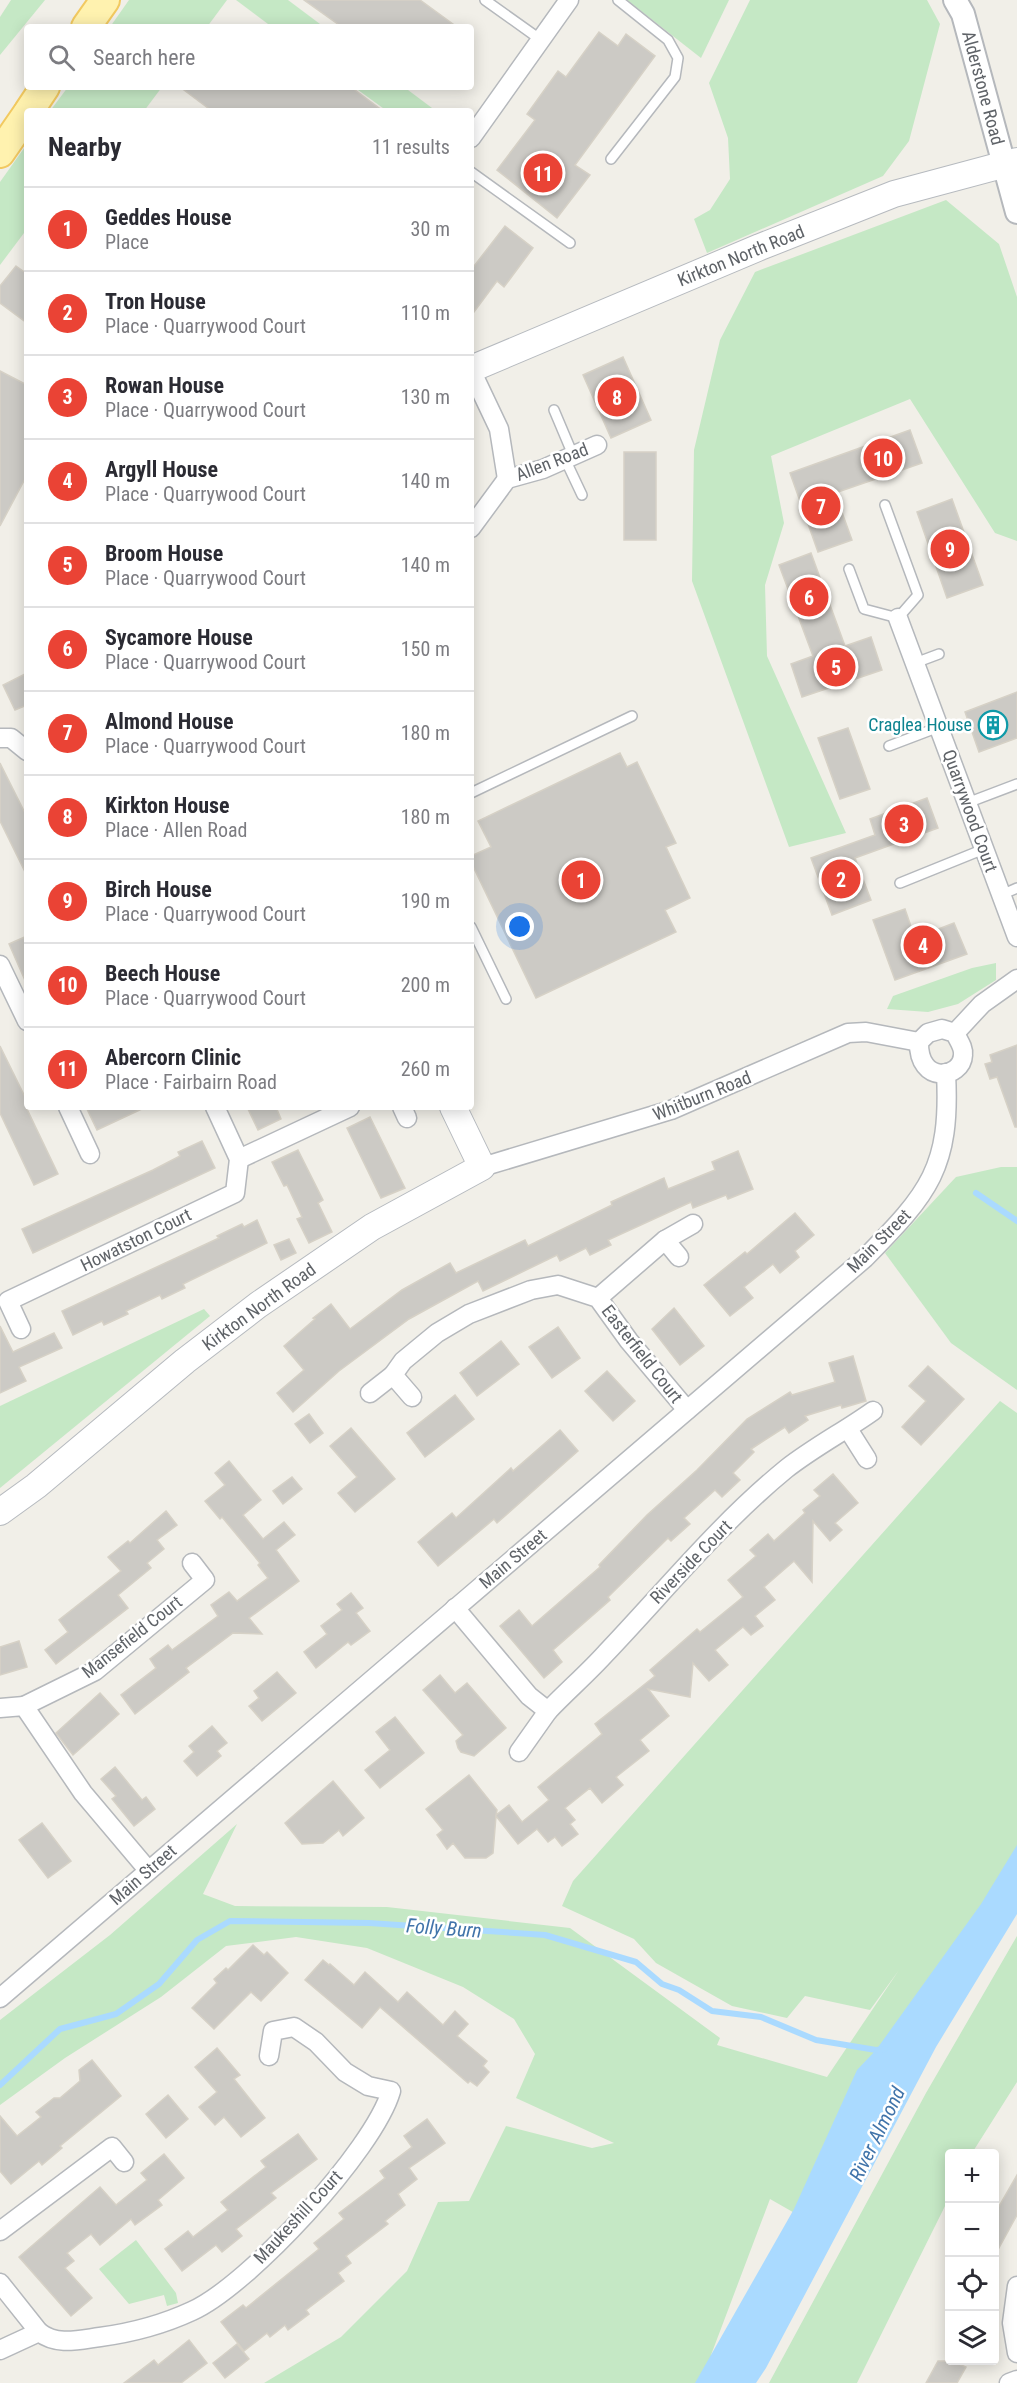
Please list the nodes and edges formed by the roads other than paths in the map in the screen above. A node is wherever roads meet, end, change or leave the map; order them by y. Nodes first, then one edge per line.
1 (105, 0) edge
2 (485, 0) edge
3 (569, 0) edge
4 (618, 0) edge
5 (955, 0) edge
6 (88, 24) edge
7 (541, 40) junction
8 (43, 90) edge
9 (31, 108) edge
10 (24, 118) edge
11 (474, 134) edge
12 (0, 153) edge
13 (611, 159) dead end
14 (1011, 163) edge
15 (474, 174) edge
16 (1017, 212) edge
17 (570, 243) dead end
18 (474, 368) edge
19 (474, 375) edge
20 (554, 410) dead end
21 (597, 445) dead end
22 (569, 457) junction
23 (507, 478) junction
24 (582, 495) dead end
25 (885, 505) dead end
26 (474, 524) edge
27 (849, 569) dead end
28 (898, 618) junction
29 (939, 654) dead end
30 (915, 663) junction
31 (632, 716) dead end
32 (939, 727) junction
33 (0, 738) edge
34 (889, 746) dead end
35 (24, 749) edge
36 (1017, 784) edge
37 (474, 792) edge
38 (967, 803) junction
39 (984, 849) junction
40 (900, 883) dead end
41 (1009, 891) edge
42 (474, 933) edge
43 (1017, 937) edge
44 (0, 965) edge
45 (1017, 979) edge
46 (506, 999) dead end
47 (24, 1015) edge
48 (955, 1033) junction
49 (919, 1042) junction
50 (946, 1073) junction
51 (69, 1110) edge
52 (216, 1110) edge
53 (344, 1110) edge
54 (454, 1110) edge
55 (90, 1154) dead end
56 (239, 1160) junction
57 (482, 1167) junction
58 (693, 1224) dead end
59 (665, 1240) junction
60 (679, 1257) dead end
61 (4, 1293) edge
62 (598, 1298) junction
63 (21, 1329) dead end
64 (393, 1375) junction
65 (370, 1393) dead end
66 (412, 1397) dead end
67 (687, 1410) junction
68 (873, 1410) dead end
69 (848, 1429) junction
70 (867, 1460) dead end
71 (0, 1512) edge
72 (192, 1563) dead end
73 (455, 1608) junction
74 (24, 1706) junction
75 (0, 1708) edge
76 (548, 1711) junction
77 (519, 1752) dead end
78 (148, 1870) junction
79 (0, 1998) edge
80 (269, 2056) dead end
81 (124, 2162) dead end
82 (0, 2231) edge
83 (0, 2283) edge
84 (1017, 2286) edge
85 (39, 2332) junction
86 (0, 2350) edge
87 (1017, 2353) edge
88 (1017, 2380) edge
89 (1009, 2383) edge

1 - 6 main road
2 - 7 lane
3 - 7 street
4 - 13 lane
5 - 14 street, Alderstone Road
7 - 11 street
8 - 9 main road
10 - 12 main road
14 - 16 street, Alderstone Road
14 - 18 main road, Kirkton North Road
15 - 17 lane
19 - 23 street, Allen Road
20 - 22 lane
21 - 22 street, Allen Road
22 - 23 street, Allen Road
22 - 24 lane
23 - 26 street, Allen Road
25 - 28 lane
27 - 28 lane
28 - 30 street, Quarrywood Court
29 - 30 lane
30 - 32 street, Quarrywood Court
31 - 37 lane
32 - 34 lane
32 - 38 street, Quarrywood Court
33 - 35 street
36 - 38 lane
38 - 39 street, Quarrywood Court
39 - 40 lane
39 - 41 street, Quarrywood Court
41 - 43 street, Quarrywood Court
42 - 46 lane
44 - 47 street
45 - 48 street
48 - 49 street
48 - 50 street
49 - 50 street
49 - 57 street, Whitburn Road
50 - 67 street, Main Street
51 - 55 street
52 - 56 street
53 - 56 street
54 - 57 main road
56 - 61 street, Howatston Court
57 - 71 main road, Kirkton North Road
58 - 59 street, Easterfield Court
59 - 60 street
59 - 62 street, Easterfield Court
61 - 63 street, Howatston Court
62 - 64 street, Easterfield Court
62 - 67 street, Easterfield Court
64 - 65 street, Easterfield Court
64 - 66 street
67 - 73 street, Main Street
68 - 69 street, Riverside Court
69 - 70 street
69 - 76 street, Riverside Court
72 - 74 street, Mansefield Court
73 - 76 street
73 - 78 street, Main Street
74 - 75 street, Mansefield Court
74 - 78 street
76 - 77 street, Riverside Court
78 - 79 street, Main Street
80 - 85 street, Maukeshill Court
81 - 82 street
83 - 85 street
84 - 87 street
85 - 86 street
88 - 89 street

